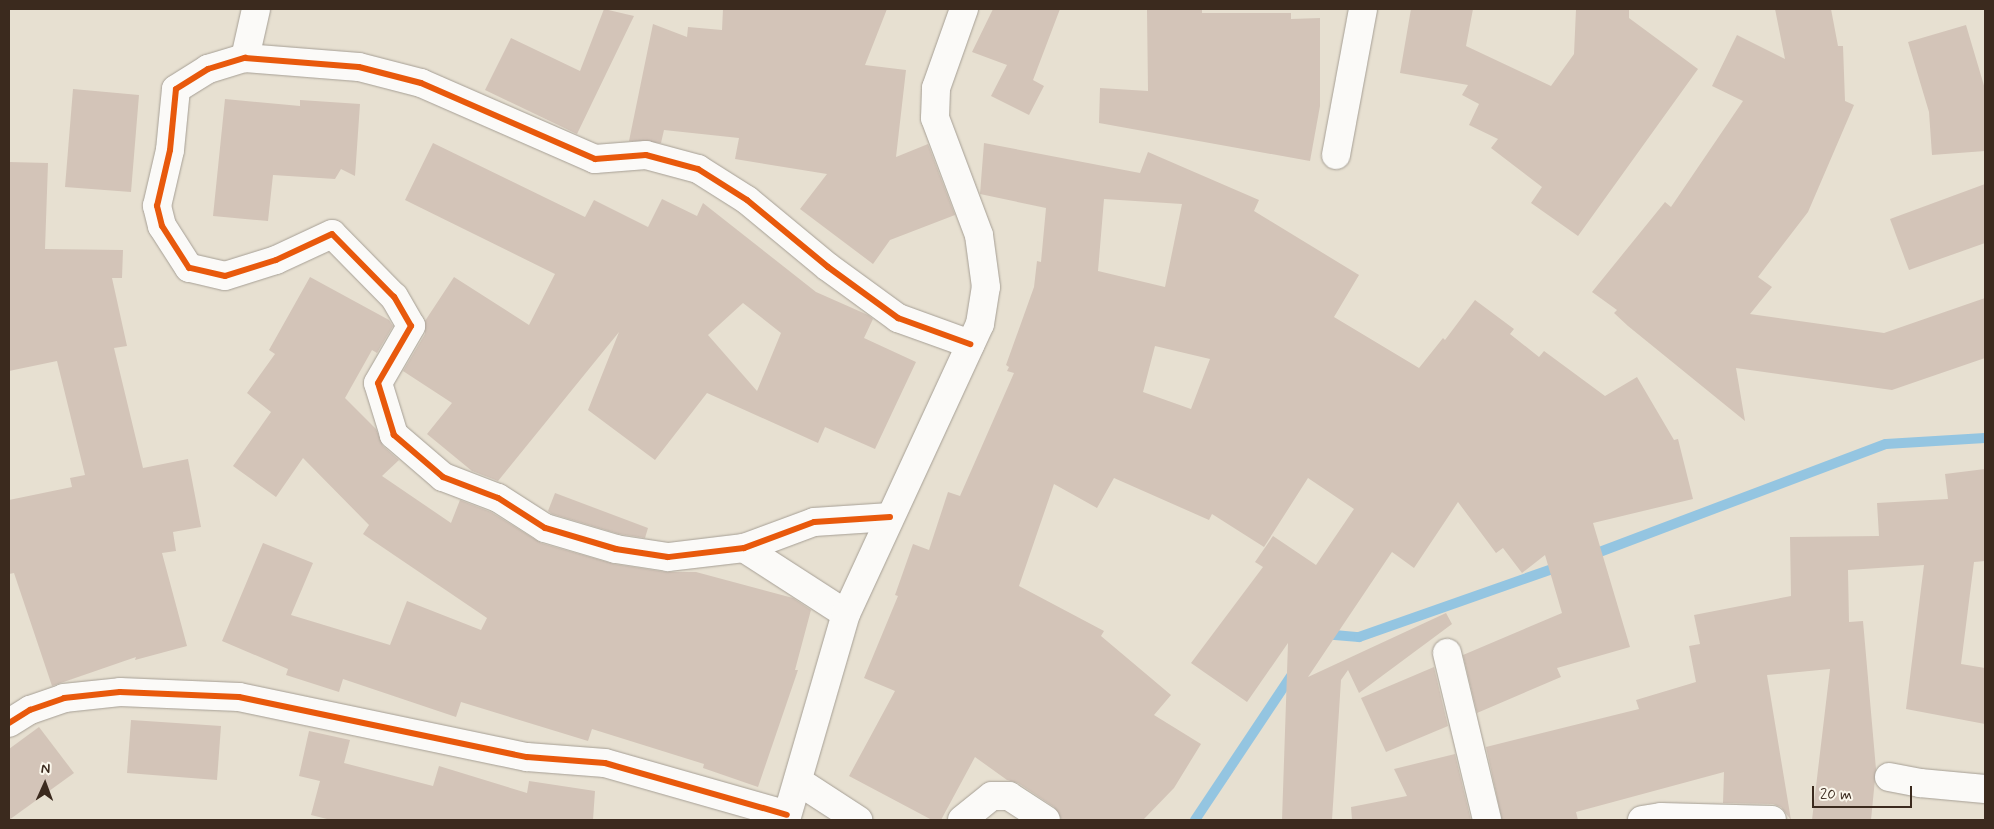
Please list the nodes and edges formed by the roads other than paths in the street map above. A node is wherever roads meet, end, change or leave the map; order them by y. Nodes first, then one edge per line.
1 (256, 9) edge
2 (964, 9) edge
3 (1363, 9) edge
4 (245, 58) junction
5 (1336, 155) dead end
6 (970, 344) junction
7 (890, 518) junction
8 (744, 548) junction
9 (846, 614) junction
10 (1447, 653) dead end
11 (9, 722) edge
12 (1890, 777) dead end
13 (798, 781) junction
14 (1985, 789) edge
15 (787, 818) edge
16 (858, 820) edge
17 (962, 820) edge
18 (1046, 820) edge
19 (1487, 820) edge
20 (1642, 820) edge
21 (1772, 820) edge

1 - 4 street
2 - 6 street
3 - 5 street
4 - 6 street
4 - 8 street
6 - 7 street
7 - 8 street
7 - 9 street
8 - 9 street
9 - 13 street
10 - 19 street
11 - 15 street
12 - 14 street
13 - 15 street
13 - 16 street
17 - 18 street
20 - 21 street

